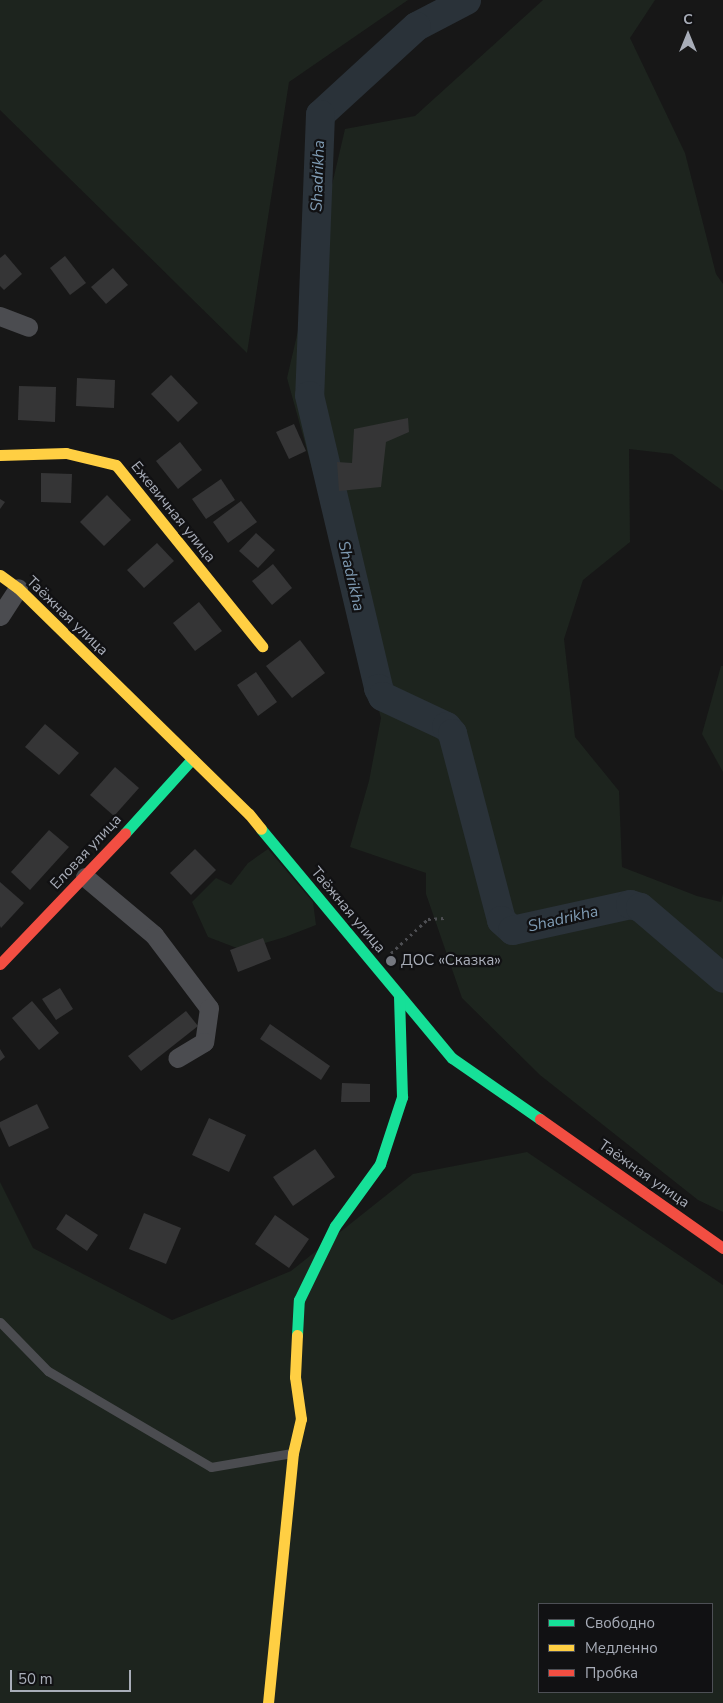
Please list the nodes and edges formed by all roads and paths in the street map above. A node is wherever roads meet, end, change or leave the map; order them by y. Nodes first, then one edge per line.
1 (0, 316) edge
2 (28, 327) dead end
3 (0, 455) edge
4 (0, 575) edge
5 (18, 588) junction
6 (0, 616) edge
7 (262, 646) dead end
8 (192, 759) junction
9 (85, 877) junction
10 (444, 918) dead end
11 (0, 964) edge
12 (375, 966) junction
13 (399, 995) junction
14 (177, 1058) dead end
15 (723, 1248) edge
16 (0, 1322) edge
17 (293, 1453) junction
18 (268, 1703) edge

1 - 2 street
3 - 7 street, Ежевичная улица
4 - 5 street, Таёжная улица
5 - 6 street
5 - 8 street, Таёжная улица
8 - 9 street, Еловая улица
8 - 12 street, Таёжная улица
9 - 11 street, Еловая улица
9 - 14 street
10 - 12 path
12 - 13 street, Таёжная улица
13 - 15 street, Таёжная улица
13 - 17 street
16 - 17 lane
17 - 18 street

